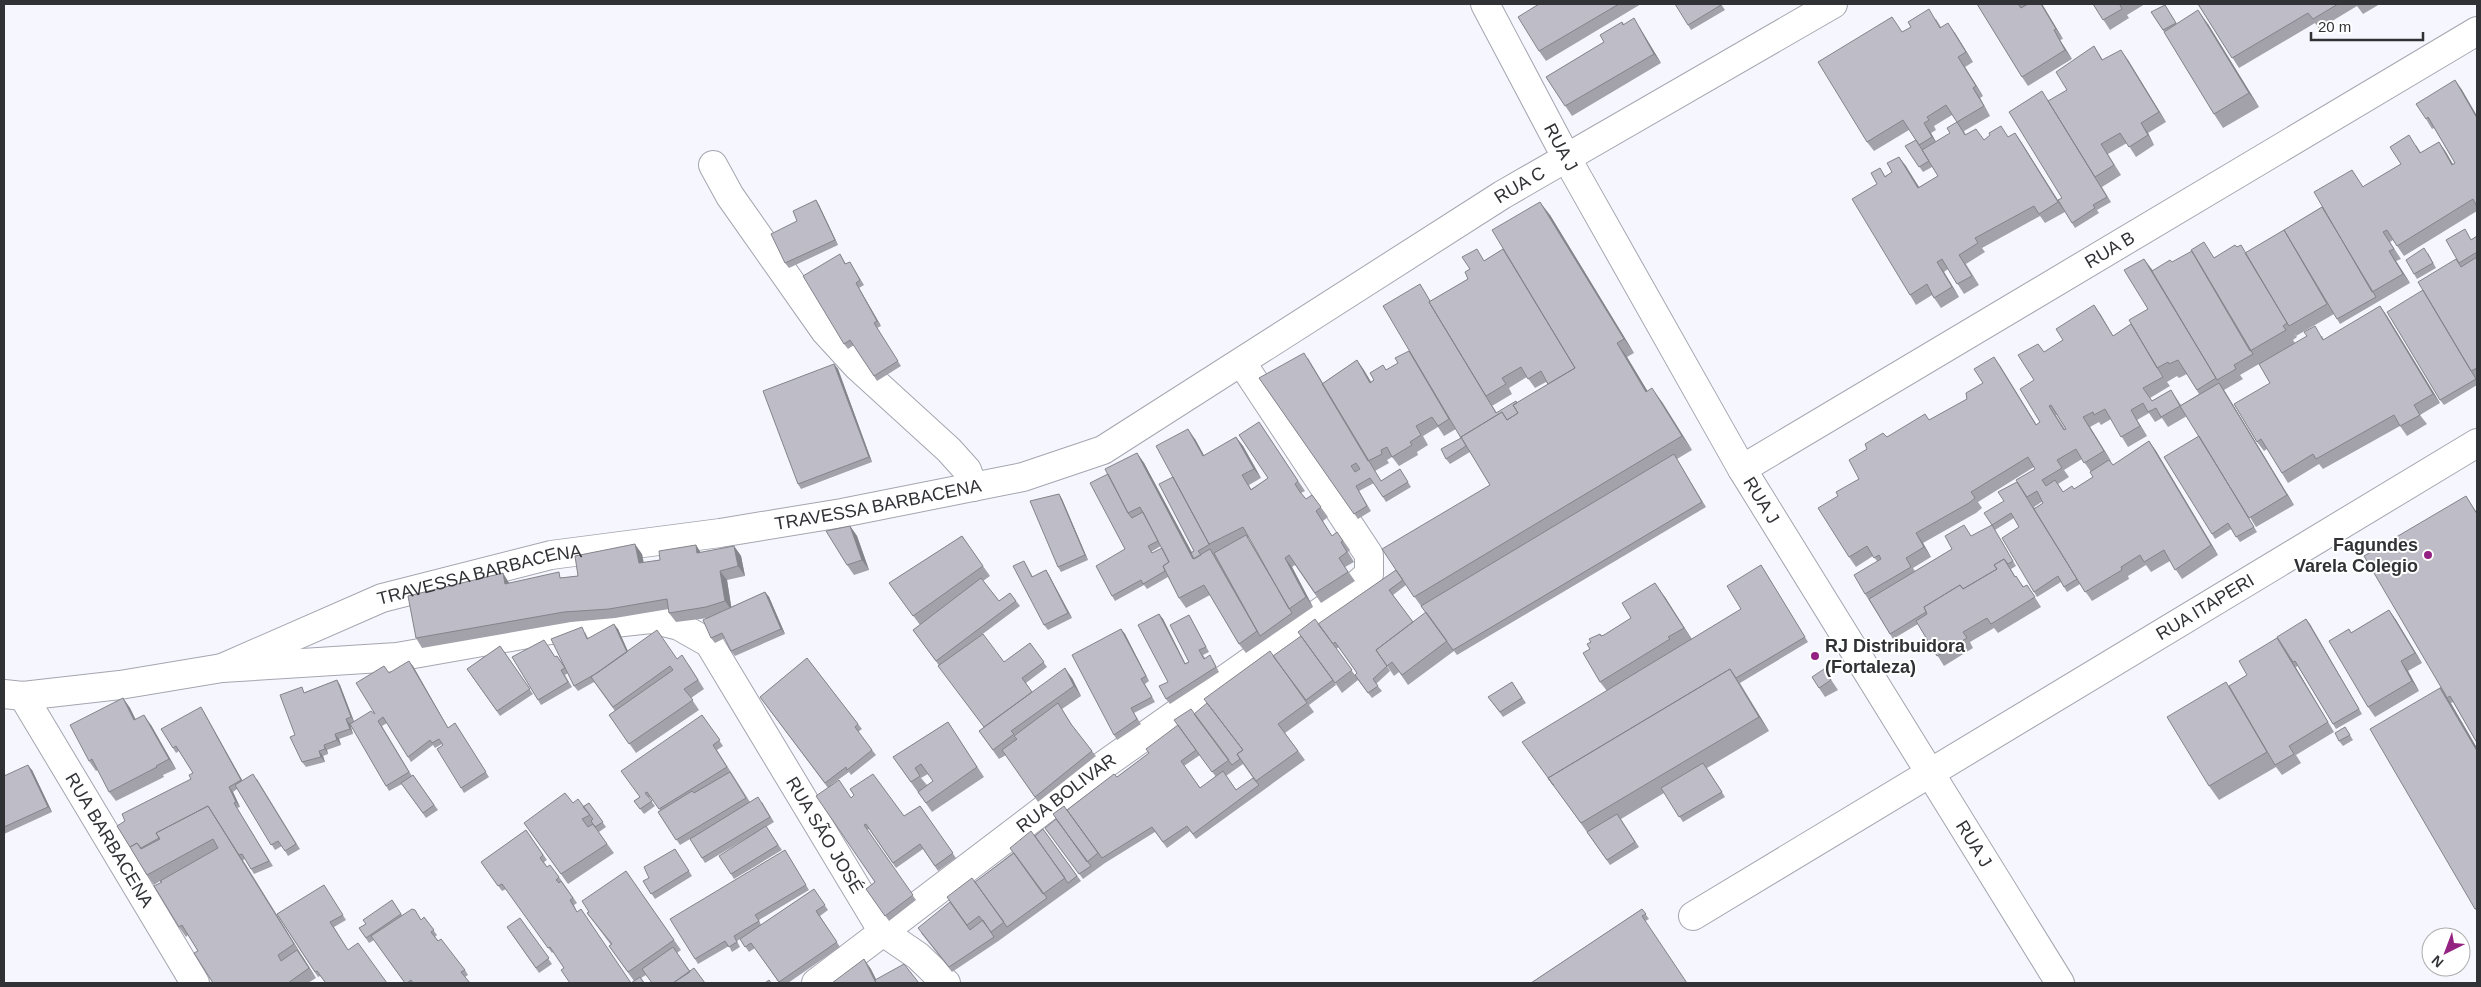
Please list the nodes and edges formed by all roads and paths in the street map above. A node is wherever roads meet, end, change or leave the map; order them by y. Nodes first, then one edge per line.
1 (1485, 4) edge
2 (1833, 4) edge
3 (2477, 31) edge
4 (1566, 157) junction
5 (713, 165) dead end
6 (1242, 363) junction
7 (2477, 443) edge
8 (1742, 469) junction
9 (973, 487) junction
10 (222, 668) junction
11 (14, 695) edge
12 (1931, 773) junction
13 (1692, 916) dead end
14 (883, 932) junction
15 (195, 983) edge
16 (816, 983) edge
17 (946, 983) edge
18 (2060, 983) edge

1 - 4 street, RUA J
2 - 4 street, RUA C
3 - 8 street, RUA B
4 - 6 street, RUA C
4 - 8 street, RUA J
5 - 9 street
6 - 9 street, TRAVESSA BARBACENA
6 - 14 street, RUA BOLIVAR
7 - 12 street, RUA ITAPERI
8 - 12 street, RUA J
9 - 10 street, TRAVESSA BARBACENA
10 - 11 street
10 - 14 street, RUA SÃO JOSÉ
11 - 15 street, RUA BARBACENA
12 - 13 street, RUA ITAPERI
12 - 18 street, RUA J
14 - 16 street, RUA BOLIVAR
14 - 17 street, RUA SÃO JOSÉ

